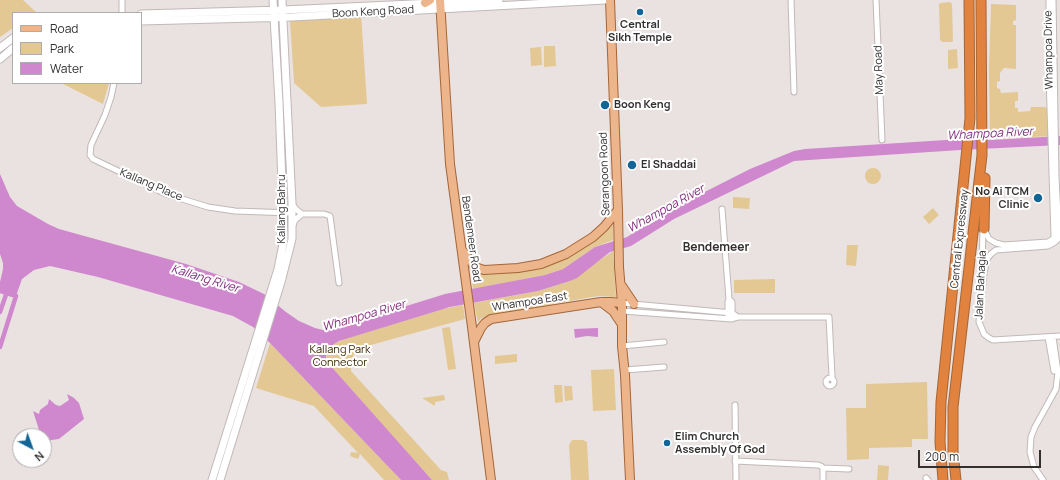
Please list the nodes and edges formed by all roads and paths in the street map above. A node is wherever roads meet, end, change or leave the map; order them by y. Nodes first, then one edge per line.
1 (122, 0) edge
2 (273, 0) edge
3 (282, 0) edge
4 (499, 0) edge
5 (605, 0) edge
6 (610, 0) edge
7 (790, 0) edge
8 (876, 0) edge
9 (969, 0) edge
10 (981, 0) edge
11 (986, 0) edge
12 (1049, 0) edge
13 (1053, 0) edge
14 (427, 2) edge
15 (440, 4) edge
16 (274, 10) junction
17 (283, 10) junction
18 (122, 12) edge
19 (142, 14) edge
20 (274, 18) junction
21 (283, 18) junction
22 (142, 21) edge
23 (12, 39) edge
24 (0, 48) edge
25 (12, 49) edge
26 (0, 59) edge
27 (981, 62) junction
28 (114, 84) edge
29 (794, 92) dead end
30 (1053, 134) junction
31 (882, 140) dead end
32 (982, 157) junction
33 (1057, 202) edge
34 (292, 203) junction
35 (722, 209) dead end
36 (618, 210) junction
37 (284, 213) junction
38 (292, 213) junction
39 (302, 214) junction
40 (292, 226) junction
41 (984, 230) junction
42 (461, 249) junction
43 (984, 273) junction
44 (340, 283) dead end
45 (620, 283) junction
46 (275, 292) junction
47 (729, 298) junction
48 (601, 302) junction
49 (634, 304) junction
50 (728, 306) junction
51 (622, 307) junction
52 (720, 312) junction
53 (730, 316) junction
54 (622, 324) junction
55 (1060, 336) edge
56 (1050, 337) junction
57 (474, 342) junction
58 (664, 342) dead end
59 (622, 346) junction
60 (258, 348) junction
61 (664, 367) dead end
62 (624, 370) junction
63 (831, 378) dead end
64 (735, 405) dead end
65 (735, 462) junction
66 (823, 468) junction
67 (849, 469) dead end
68 (212, 480) edge
69 (220, 480) edge
70 (491, 480) edge
71 (630, 480) edge
72 (736, 480) edge
73 (823, 480) edge
74 (943, 480) edge
75 (956, 480) edge
76 (1043, 480) edge

1 - 18 street
2 - 16 main road, Kallang Bahru
3 - 17 main road, Kallang Bahru
4 - 15 main road, Boon Keng Road
5 - 15 main road, Boon Keng Road
6 - 36 main road, Serangoon Road
7 - 29 street
8 - 31 street, May Road
9 - 74 highway, Central Expressway
10 - 27 highway, Central Expressway
11 - 27 highway
12 - 30 street, Whampoa Drive
13 - 30 street, Whampoa Drive
14 - 15 main road, Boon Keng Road
14 - 17 main road, Boon Keng Road
15 - 21 main road, Boon Keng Road
15 - 42 main road, Bendemeer Road
16 - 17 main road, Boon Keng Road
16 - 19 main road, Boon Keng Road
16 - 20 main road, Kallang Bahru
17 - 21 main road, Kallang Bahru
20 - 21 main road, Boon Keng Road
20 - 22 main road, Boon Keng Road
20 - 37 main road, Kallang Bahru
21 - 34 main road, Kallang Bahru
23 - 24 main road
25 - 26 main road
27 - 32 highway, Central Expressway
28 - 37 street, Kallang Place
30 - 33 street, Whampoa Drive
32 - 41 highway
32 - 75 highway, Central Expressway
33 - 41 street, Whampoa Drive
33 - 43 street, Whampoa Drive
34 - 38 main road, Kallang Bahru
34 - 39 street, Kallang Bahru
35 - 47 street
36 - 42 main road
36 - 45 main road, Serangoon Road
37 - 38 street, Kallang Place
37 - 46 main road, Kallang Bahru
38 - 40 main road, Kallang Bahru
39 - 40 street, Kallang Bahru
39 - 44 street, Kallang Bahru
40 - 46 main road, Kallang Bahru
41 - 43 street, Jalan Bahagia
42 - 57 main road, Bendemeer Road
43 - 56 street, Jalan Bahagia
45 - 49 main road
45 - 51 main road, Serangoon Road
46 - 60 main road, Kallang Bahru
47 - 50 street
47 - 53 street
48 - 51 main road, Whampoa East
48 - 54 main road
48 - 57 main road, Whampoa East
49 - 51 street
49 - 52 street
50 - 52 street
50 - 53 street
51 - 53 street
51 - 54 main road, Serangoon Road
52 - 53 street
53 - 63 street
54 - 59 main road, Serangoon Road
55 - 56 street, Jalan Bahagia
56 - 76 street
57 - 70 main road, Bendemeer Road
58 - 59 street
59 - 62 main road, Serangoon Road
60 - 68 main road, Kallang Bahru
60 - 69 main road, Kallang Bahru
61 - 62 street
62 - 71 main road, Serangoon Road
64 - 65 street
65 - 66 street
65 - 72 street
66 - 67 street
66 - 73 street

